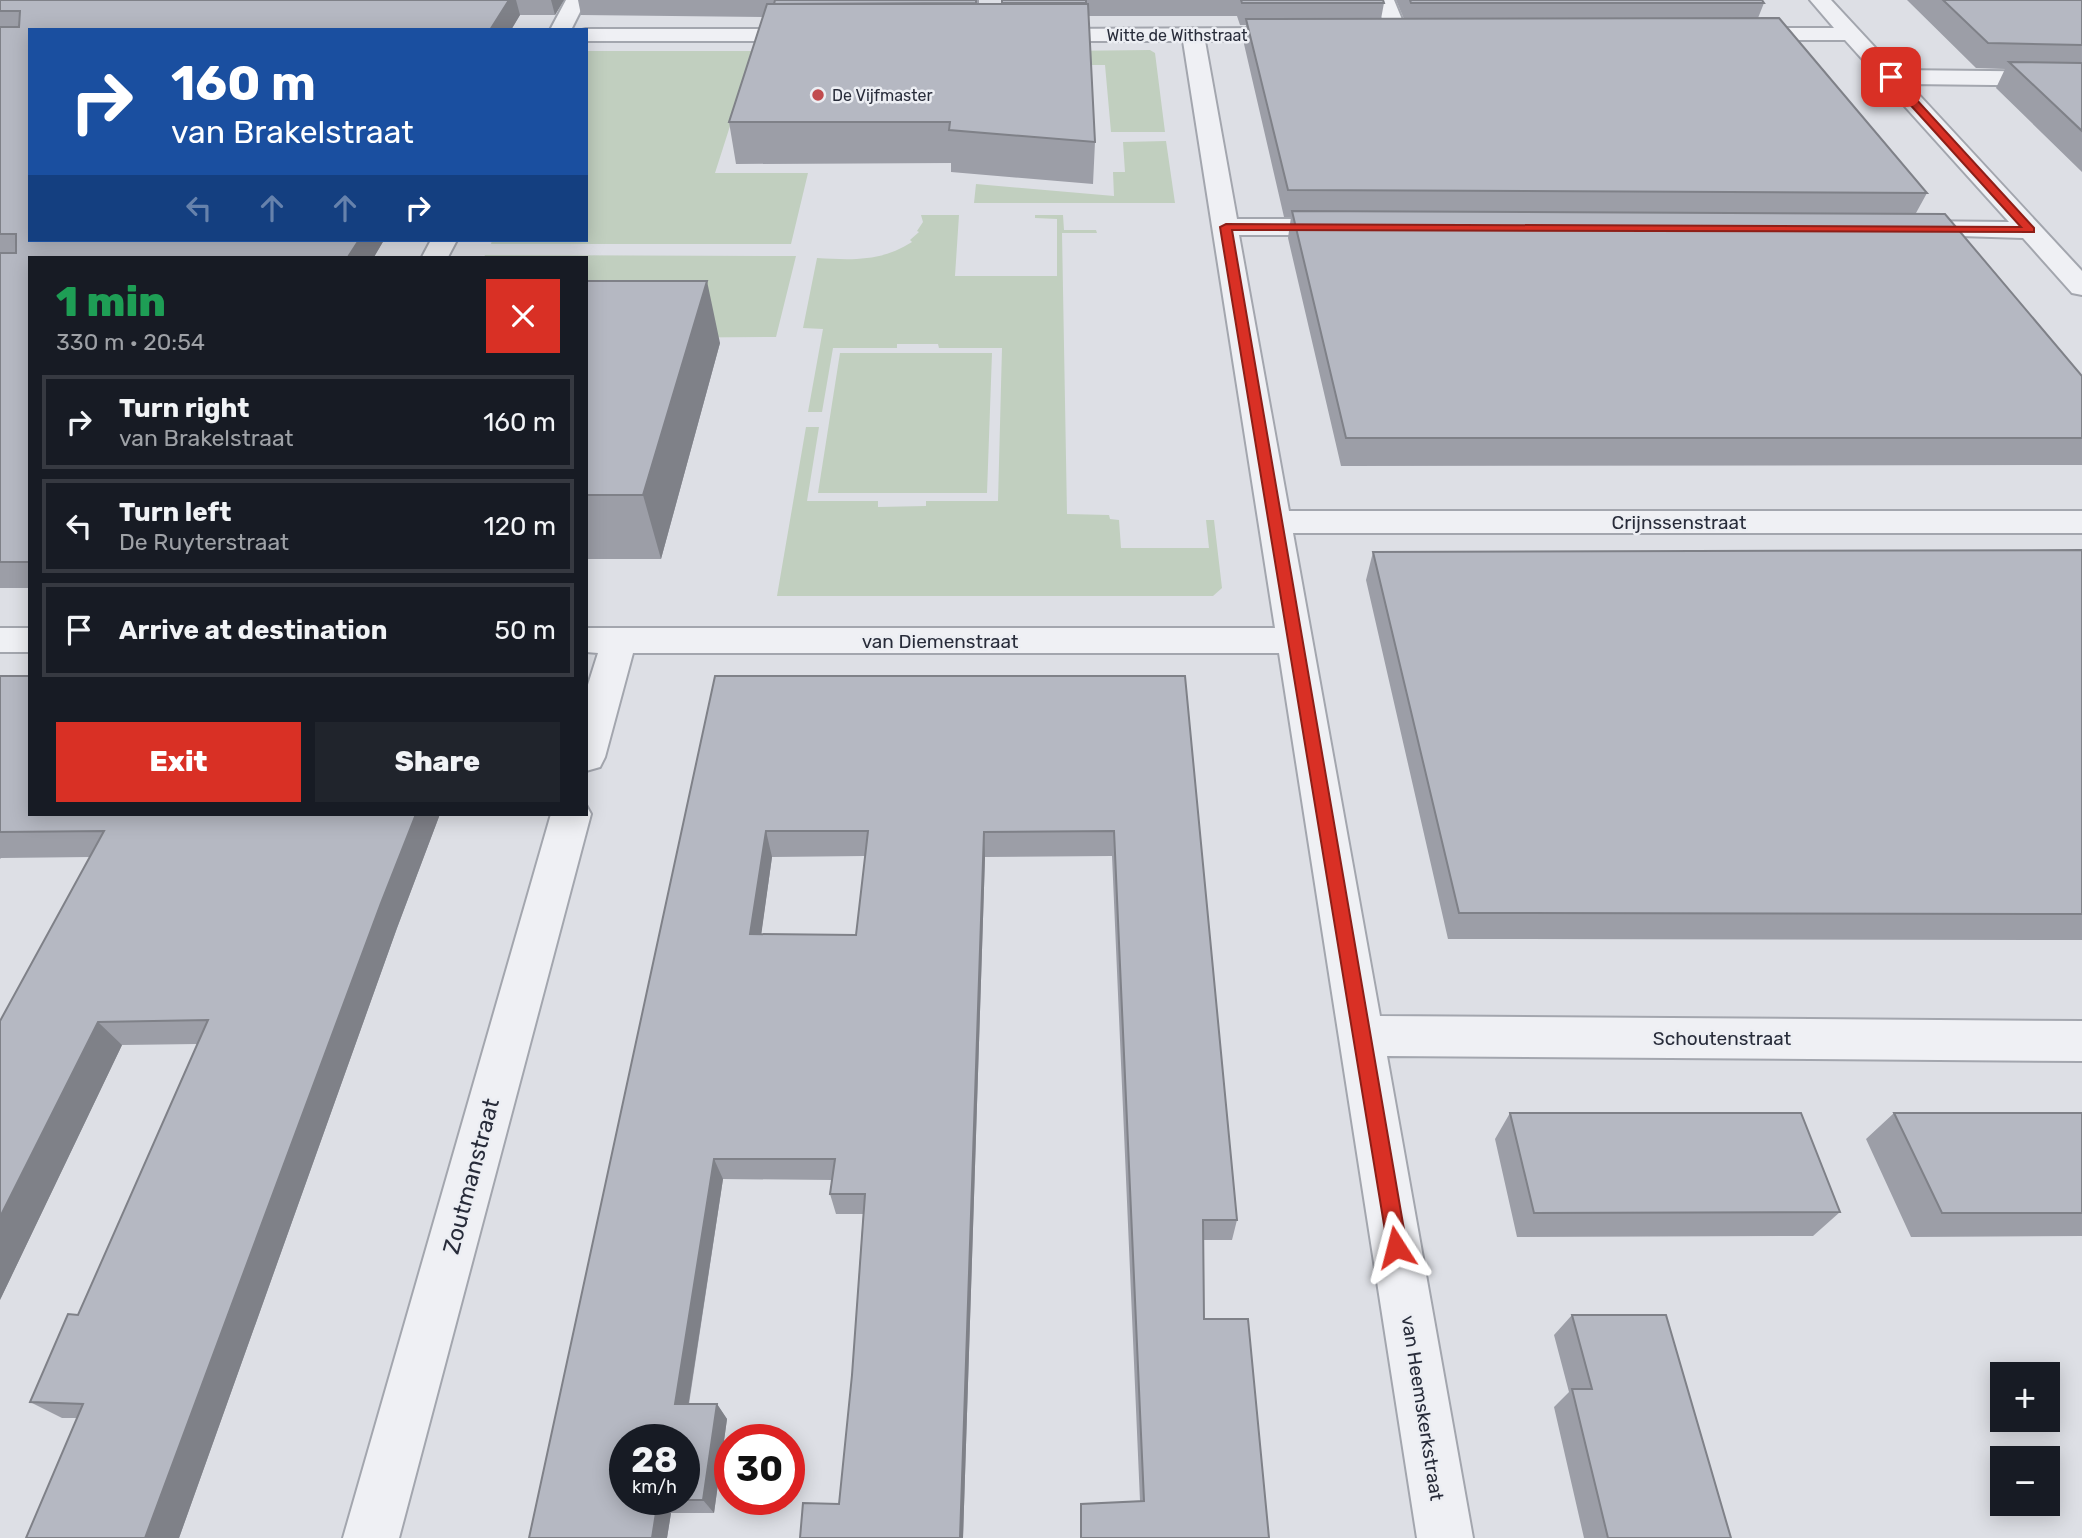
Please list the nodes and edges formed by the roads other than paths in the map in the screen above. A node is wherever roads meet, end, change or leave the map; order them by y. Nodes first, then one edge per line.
1 (576, 0) edge
2 (1384, 0) edge
3 (1820, 0) edge
4 (561, 28) edge
5 (1315, 34) edge
6 (1370, 34) edge
7 (1397, 34) junction
8 (1424, 34) edge
9 (1714, 34) edge
10 (1851, 34) junction
11 (588, 35) edge
12 (837, 35) edge
13 (1016, 35) edge
14 (1193, 35) junction
15 (1891, 77) junction
16 (2082, 79) edge
17 (1226, 227) junction
18 (1364, 228) edge
19 (1878, 229) edge
20 (2030, 230) junction
21 (2082, 287) edge
22 (1275, 522) junction
23 (2082, 522) edge
24 (0, 640) edge
25 (28, 640) edge
26 (602, 640) edge
27 (1294, 641) junction
28 (588, 742) edge
29 (570, 816) edge
30 (1361, 1036) junction
31 (2082, 1041) edge
32 (371, 1538) edge
33 (1445, 1538) edge

1 - 4 street
2 - 7 street
3 - 10 street
5 - 14 street, Witte de Withstraat
6 - 7 street
7 - 8 street
9 - 10 street
10 - 15 street
11 - 12 street
13 - 14 street, Witte de Withstraat
14 - 17 street, van Heemskerkstraat
15 - 16 street
15 - 20 street
17 - 18 street
17 - 22 street, van Heemskerkstraat
19 - 20 street
20 - 21 street
22 - 23 street, Crijnssenstraat
22 - 27 street, van Heemskerkstraat
24 - 25 street
26 - 27 street, van Diemenstraat
26 - 28 street
27 - 30 street, van Heemskerkstraat
29 - 32 street, Zoutmanstraat
30 - 31 street, Schoutenstraat
30 - 33 street, van Heemskerkstraat

